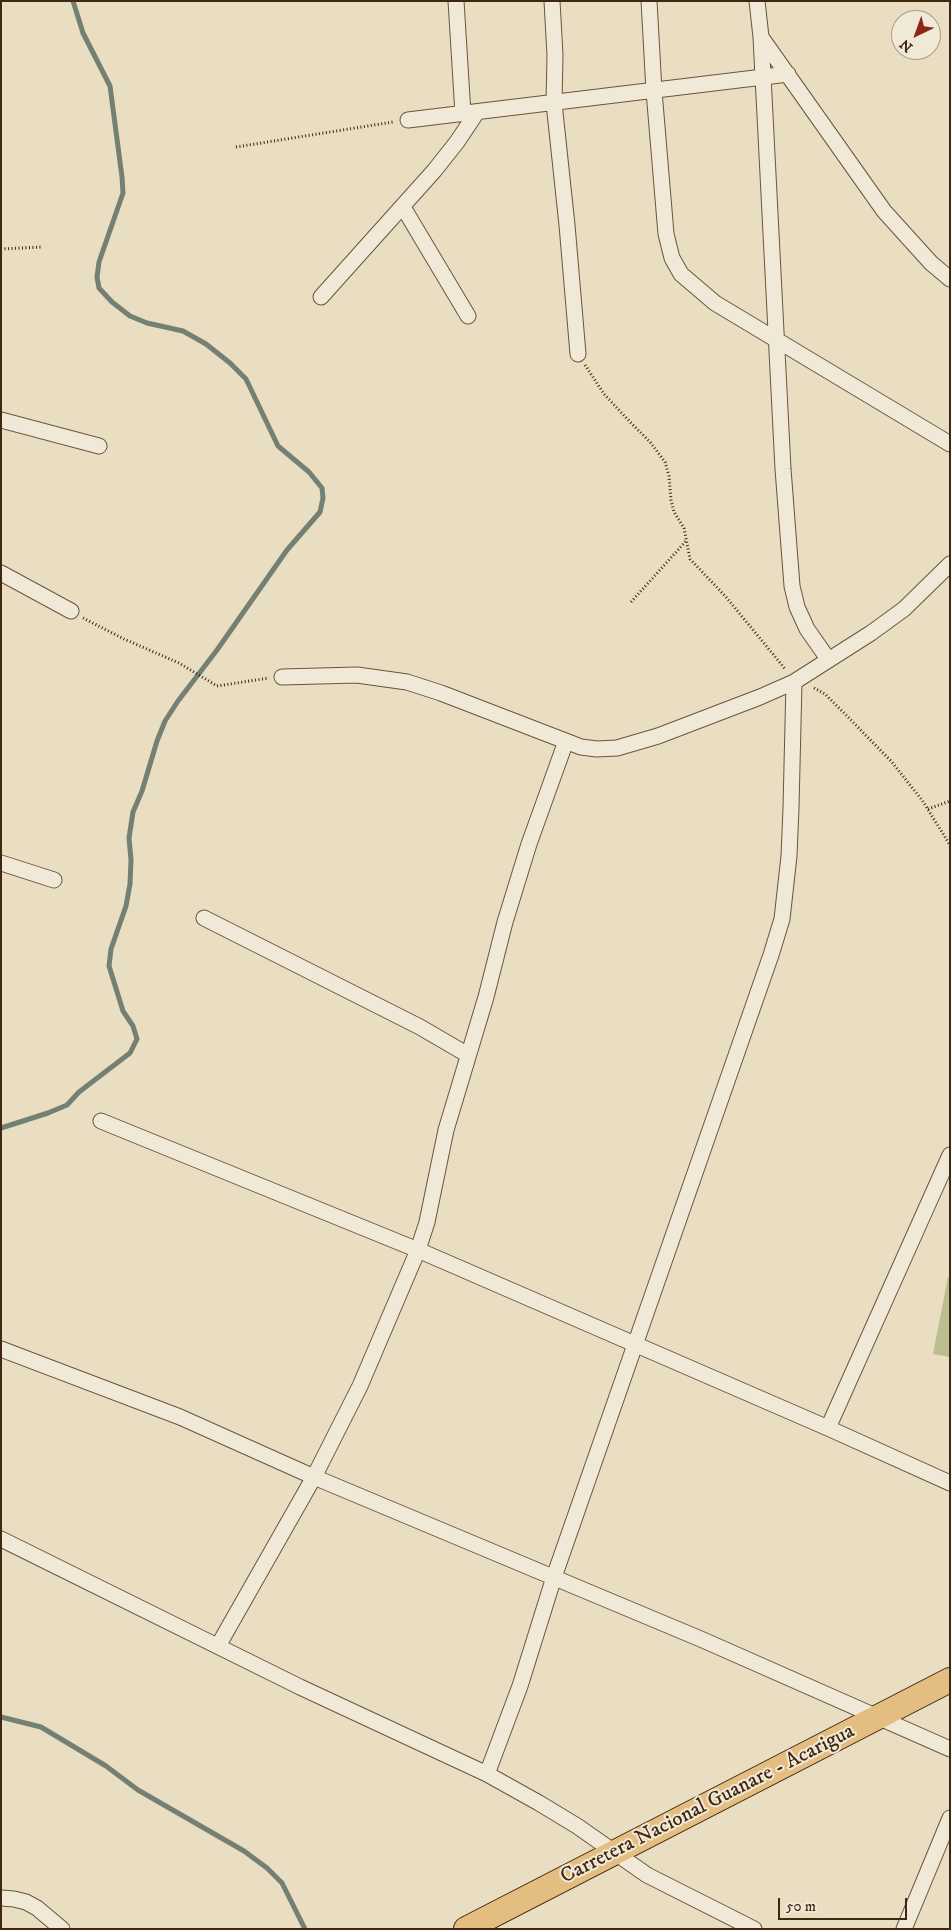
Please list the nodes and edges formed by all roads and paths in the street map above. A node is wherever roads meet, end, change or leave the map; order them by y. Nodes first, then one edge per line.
1 (456, 1) edge
2 (552, 1) edge
3 (649, 1) edge
4 (757, 1) edge
5 (761, 37) junction
6 (788, 74) junction
7 (763, 78) junction
8 (654, 91) junction
9 (554, 103) junction
10 (470, 113) junction
11 (408, 120) joint
12 (236, 147) dead end
13 (403, 208) junction
14 (43, 247) dead end
15 (1, 249) edge
16 (950, 279) edge
17 (321, 297) dead end
18 (468, 316) dead end
19 (778, 340) junction
20 (578, 354) joint
21 (1, 420) edge
22 (950, 444) edge
23 (100, 446) dead end
24 (688, 539) junction
25 (950, 564) edge
26 (1, 573) edge
27 (631, 602) dead end
28 (71, 611) joint
29 (828, 660) junction
30 (282, 677) joint
31 (794, 682) junction
32 (566, 741) junction
33 (950, 801) edge
34 (928, 809) junction
35 (950, 846) edge
36 (1, 863) edge
37 (54, 880) dead end
38 (204, 918) dead end
39 (468, 1055) junction
40 (101, 1121) dead end
41 (950, 1155) edge
42 (418, 1250) junction
43 (634, 1344) junction
44 (1, 1349) edge
45 (828, 1428) junction
46 (314, 1477) junction
47 (950, 1483) edge
48 (1, 1539) edge
49 (554, 1577) junction
50 (218, 1646) junction
51 (950, 1680) edge
52 (877, 1718) junction
53 (950, 1749) edge
54 (488, 1774) junction
55 (950, 1818) edge
56 (614, 1853) junction
57 (1, 1898) edge
58 (62, 1929) edge
59 (466, 1929) edge
60 (754, 1929) edge
61 (904, 1929) edge

1 - 10 street
2 - 9 street
3 - 8 street
4 - 5 street
5 - 6 street
5 - 7 street
6 - 7 street
6 - 16 street
7 - 8 street
7 - 19 street
8 - 9 street
8 - 19 street
9 - 10 street
9 - 20 street
10 - 11 street
10 - 13 street
11 - 12 path
13 - 17 street
13 - 18 street
14 - 15 path
19 - 22 street
19 - 29 street
20 - 24 path
21 - 23 street
24 - 27 path
24 - 31 path
25 - 29 street
26 - 28 street
28 - 30 path
29 - 31 street
30 - 32 street
31 - 32 street
31 - 34 path
31 - 43 street
32 - 39 street
33 - 34 path
34 - 35 path
36 - 37 street
38 - 39 street
39 - 42 street
40 - 42 street
41 - 45 street
42 - 43 street
42 - 46 street
43 - 45 street
43 - 49 street
44 - 46 street
45 - 47 street
46 - 49 street
46 - 50 street
48 - 50 street
49 - 52 street
49 - 54 street
50 - 54 street
51 - 52 main road, Carretera Nacional Guanare - Acarigua
52 - 53 street
52 - 56 main road, Carretera Nacional Guanare - Acarigua
54 - 56 street
55 - 61 street
56 - 59 main road, Carretera Nacional Guanare - Acarigua
56 - 60 street
57 - 58 street

